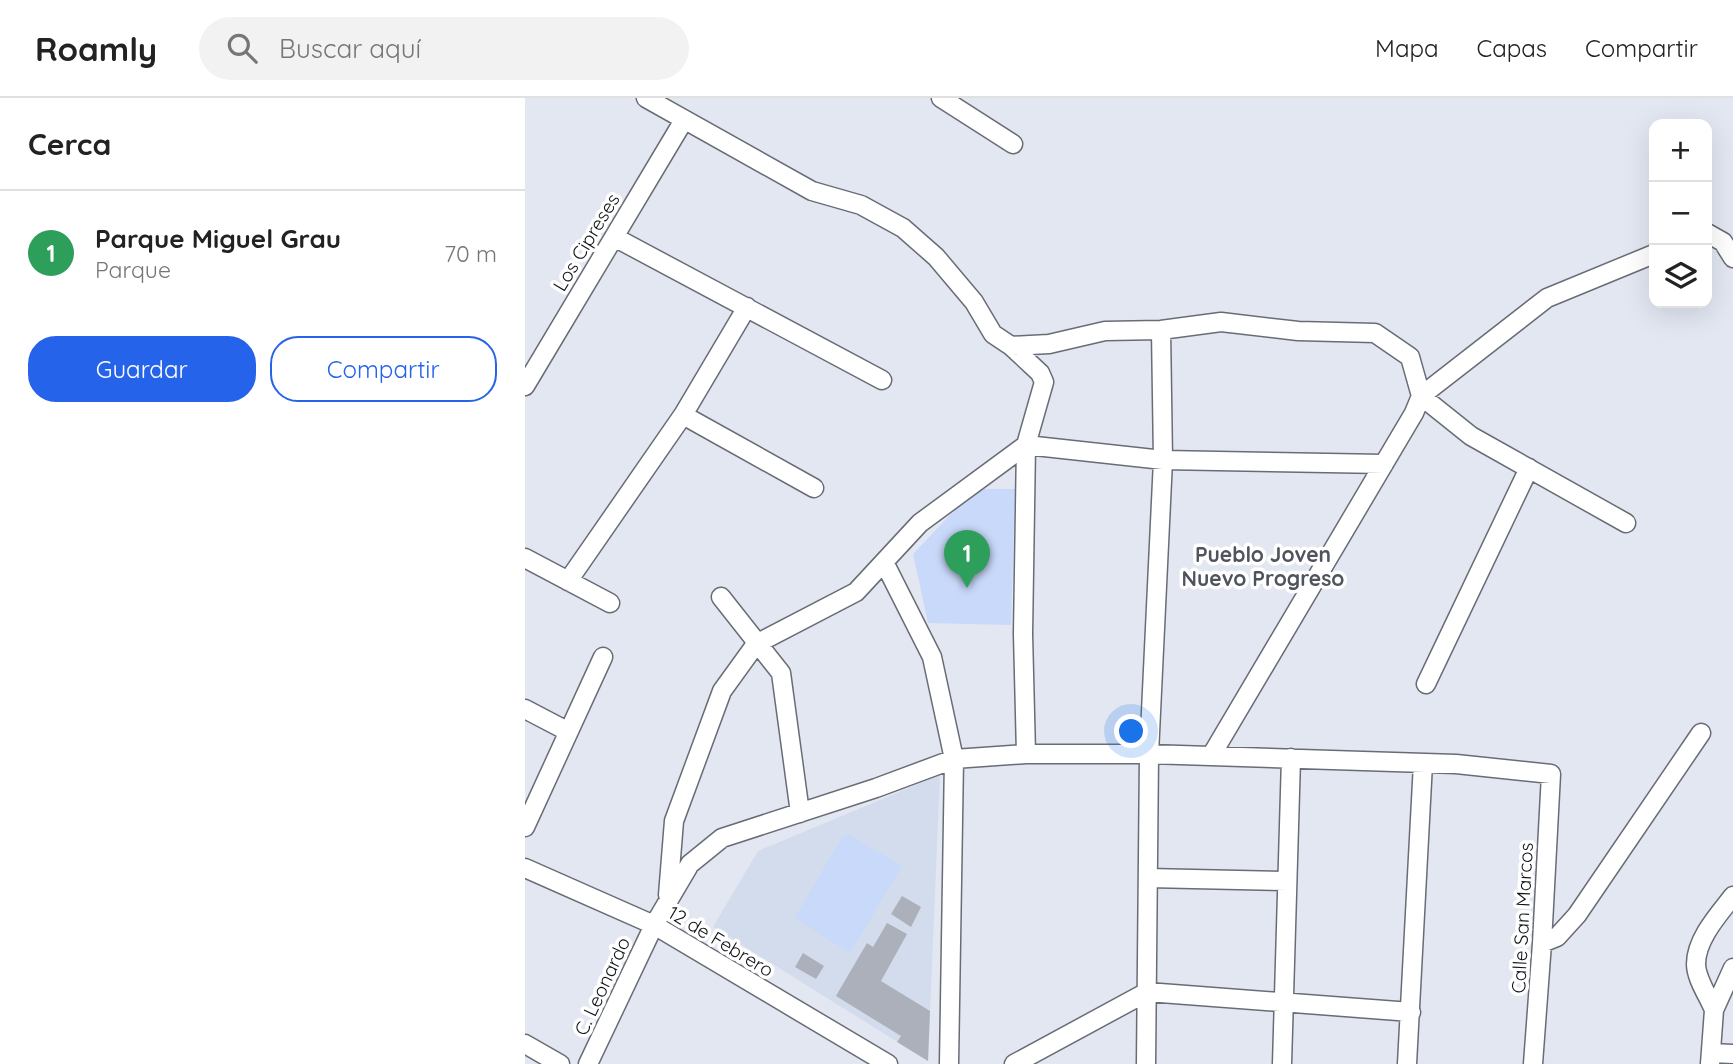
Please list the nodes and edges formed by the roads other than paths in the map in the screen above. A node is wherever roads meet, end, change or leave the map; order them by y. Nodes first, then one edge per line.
1 (646, 98) edge
2 (941, 98) edge
3 (684, 120) junction
4 (1013, 144) dead end
5 (1712, 236) edge
6 (614, 237) junction
7 (1649, 256) edge
8 (1733, 258) edge
9 (747, 307) junction
10 (1161, 330) junction
11 (1011, 346) junction
12 (882, 380) dead end
13 (525, 386) edge
14 (1421, 397) junction
15 (683, 415) junction
16 (1026, 445) junction
17 (1163, 460) junction
18 (1384, 464) junction
19 (1529, 468) junction
20 (814, 488) dead end
21 (1626, 523) dead end
22 (525, 558) edge
23 (884, 562) junction
24 (568, 581) junction
25 (721, 597) dead end
26 (610, 603) dead end
27 (756, 643) junction
28 (603, 657) dead end
29 (1426, 684) dead end
30 (525, 709) edge
31 (568, 731) junction
32 (1700, 733) dead end
33 (1026, 754) junction
34 (1149, 754) junction
35 (1211, 756) junction
36 (1291, 758) junction
37 (954, 759) junction
38 (1423, 763) junction
39 (1551, 774) joint
40 (800, 813) junction
41 (525, 827) edge
42 (525, 868) edge
43 (1148, 878) junction
44 (1287, 881) junction
45 (1733, 896) edge
46 (668, 902) junction
47 (655, 925) junction
48 (1542, 943) junction
49 (1733, 968) edge
50 (1147, 992) junction
51 (1284, 1004) junction
52 (1714, 1010) junction
53 (1411, 1012) junction
54 (525, 1044) edge
55 (1733, 1054) edge
56 (1711, 1058) edge
57 (560, 1064) edge
58 (588, 1064) edge
59 (888, 1064) edge
60 (949, 1064) edge
61 (1014, 1064) edge
62 (1146, 1064) edge
63 (1282, 1064) edge
64 (1407, 1064) edge
65 (1533, 1064) edge

1 - 3 street
2 - 4 street
3 - 6 street, Los Cipreses
3 - 11 street
5 - 8 street
6 - 9 street
6 - 13 street, Los Cipreses
7 - 14 street
9 - 12 street
9 - 15 street
10 - 11 street
10 - 14 street
10 - 17 street
11 - 16 street
14 - 18 street
14 - 19 street
15 - 20 street
15 - 24 street
16 - 17 street
16 - 23 street
16 - 33 street
17 - 18 street
17 - 34 street
18 - 35 street
19 - 21 street
19 - 29 street
22 - 24 street
23 - 27 street
23 - 37 street
24 - 26 street
25 - 27 street
27 - 40 street
27 - 46 street
28 - 31 street
30 - 31 street
31 - 41 street
32 - 48 street
33 - 34 street, C. Leonardo
33 - 37 street, C. Leonardo
34 - 35 street, C. Leonardo
34 - 43 street
35 - 36 street, C. Leonardo
36 - 38 street, C. Leonardo
36 - 44 street
37 - 40 street, C. Leonardo
37 - 60 street
38 - 39 street, C. Leonardo
38 - 53 street
39 - 48 street, Calle San Marcos
40 - 46 street, C. Leonardo
42 - 47 street, 12 de Febrero
43 - 44 street
43 - 50 street
44 - 51 street
45 - 52 street
46 - 47 street, C. Leonardo
47 - 58 street, C. Leonardo
47 - 59 street, 12 de Febrero
48 - 65 street, Calle San Marcos
49 - 52 street
50 - 51 street
50 - 61 street
50 - 62 street
51 - 53 street
51 - 63 street
52 - 56 street
53 - 64 street
54 - 57 street
55 - 56 street

